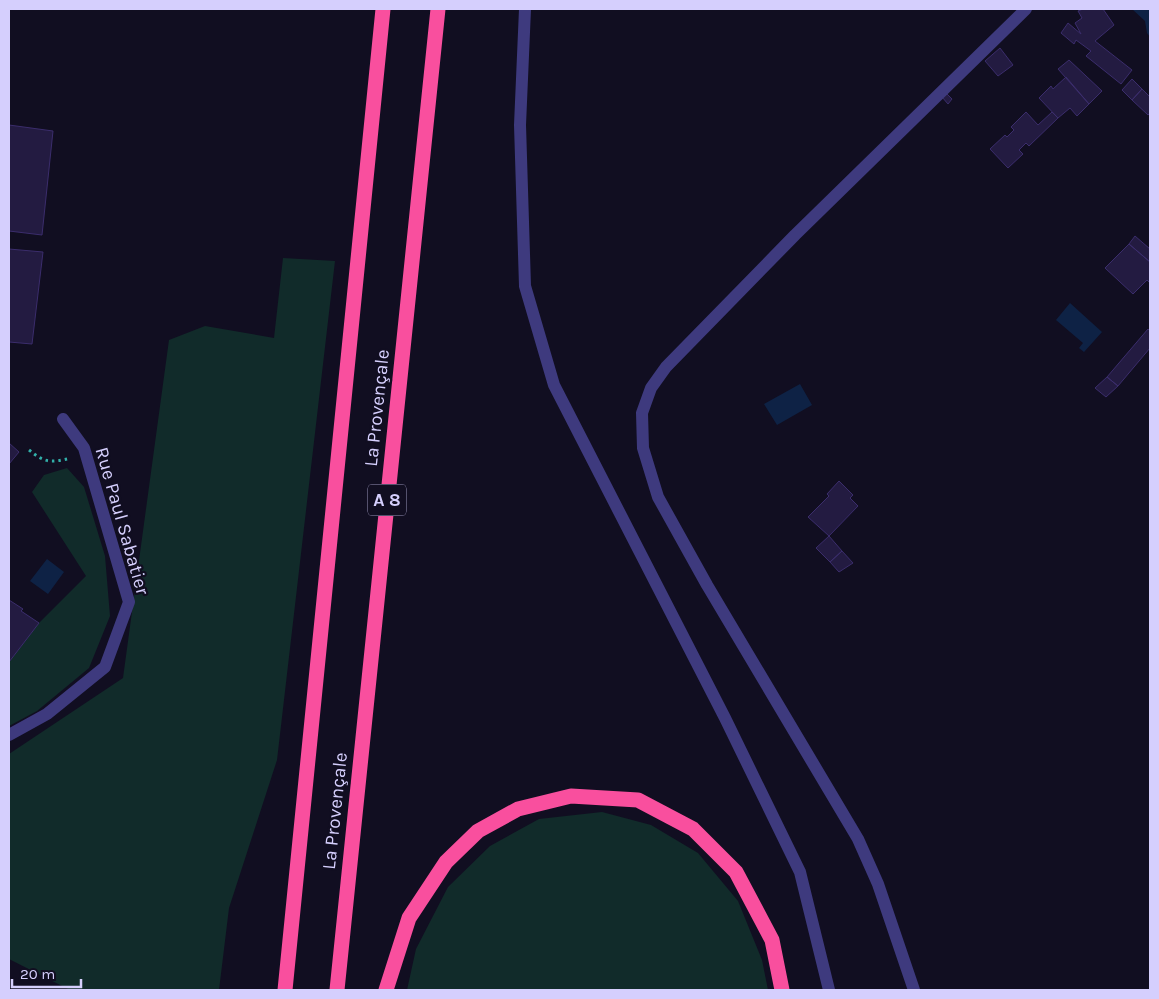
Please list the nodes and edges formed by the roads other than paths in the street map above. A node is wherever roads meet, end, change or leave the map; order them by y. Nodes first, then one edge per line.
1 (384, 9) edge
2 (438, 9) edge
3 (525, 9) edge
4 (1026, 9) edge
5 (62, 419) dead end
6 (9, 735) edge
7 (285, 990) edge
8 (337, 990) edge
9 (386, 990) edge
10 (782, 990) edge
11 (829, 990) edge
12 (914, 990) edge

1 - 7 highway, La Provençale
2 - 8 highway, La Provençale / A 8
3 - 11 street
4 - 12 street
5 - 6 street, Rue Paul Sabatier
9 - 10 highway

